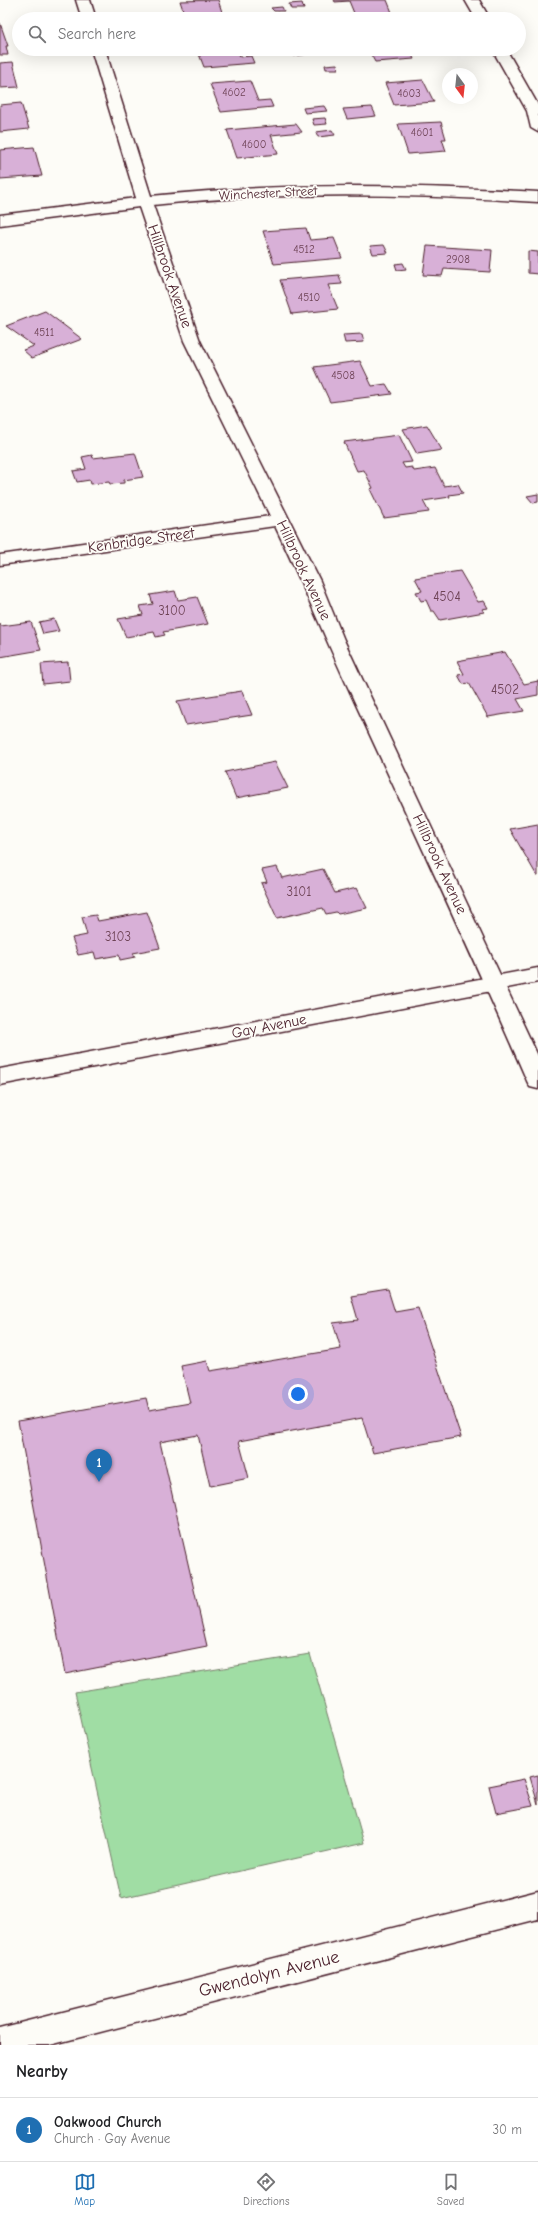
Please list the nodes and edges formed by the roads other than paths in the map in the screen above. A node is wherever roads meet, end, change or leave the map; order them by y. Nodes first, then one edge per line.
1 (83, 0) edge
2 (472, 0) edge
3 (87, 12) edge
4 (479, 12) edge
5 (100, 56) edge
6 (503, 56) edge
7 (538, 128) edge
8 (538, 198) edge
9 (145, 203) junction
10 (0, 220) edge
11 (281, 520) junction
12 (0, 560) edge
13 (538, 975) edge
14 (495, 984) junction
15 (0, 1077) edge
16 (538, 1081) edge
17 (538, 1905) edge
18 (0, 2043) edge

1 - 3 street
2 - 4 street
5 - 9 street, Hillbrook Avenue
6 - 7 street
8 - 9 street, Winchester Street
9 - 10 street, Winchester Street
9 - 11 street, Hillbrook Avenue
11 - 12 street, Kenbridge Street
11 - 14 street, Hillbrook Avenue
13 - 14 street, Gay Avenue
14 - 15 street, Gay Avenue
14 - 16 street, Hillbrook Avenue
17 - 18 street, Gwendolyn Avenue

